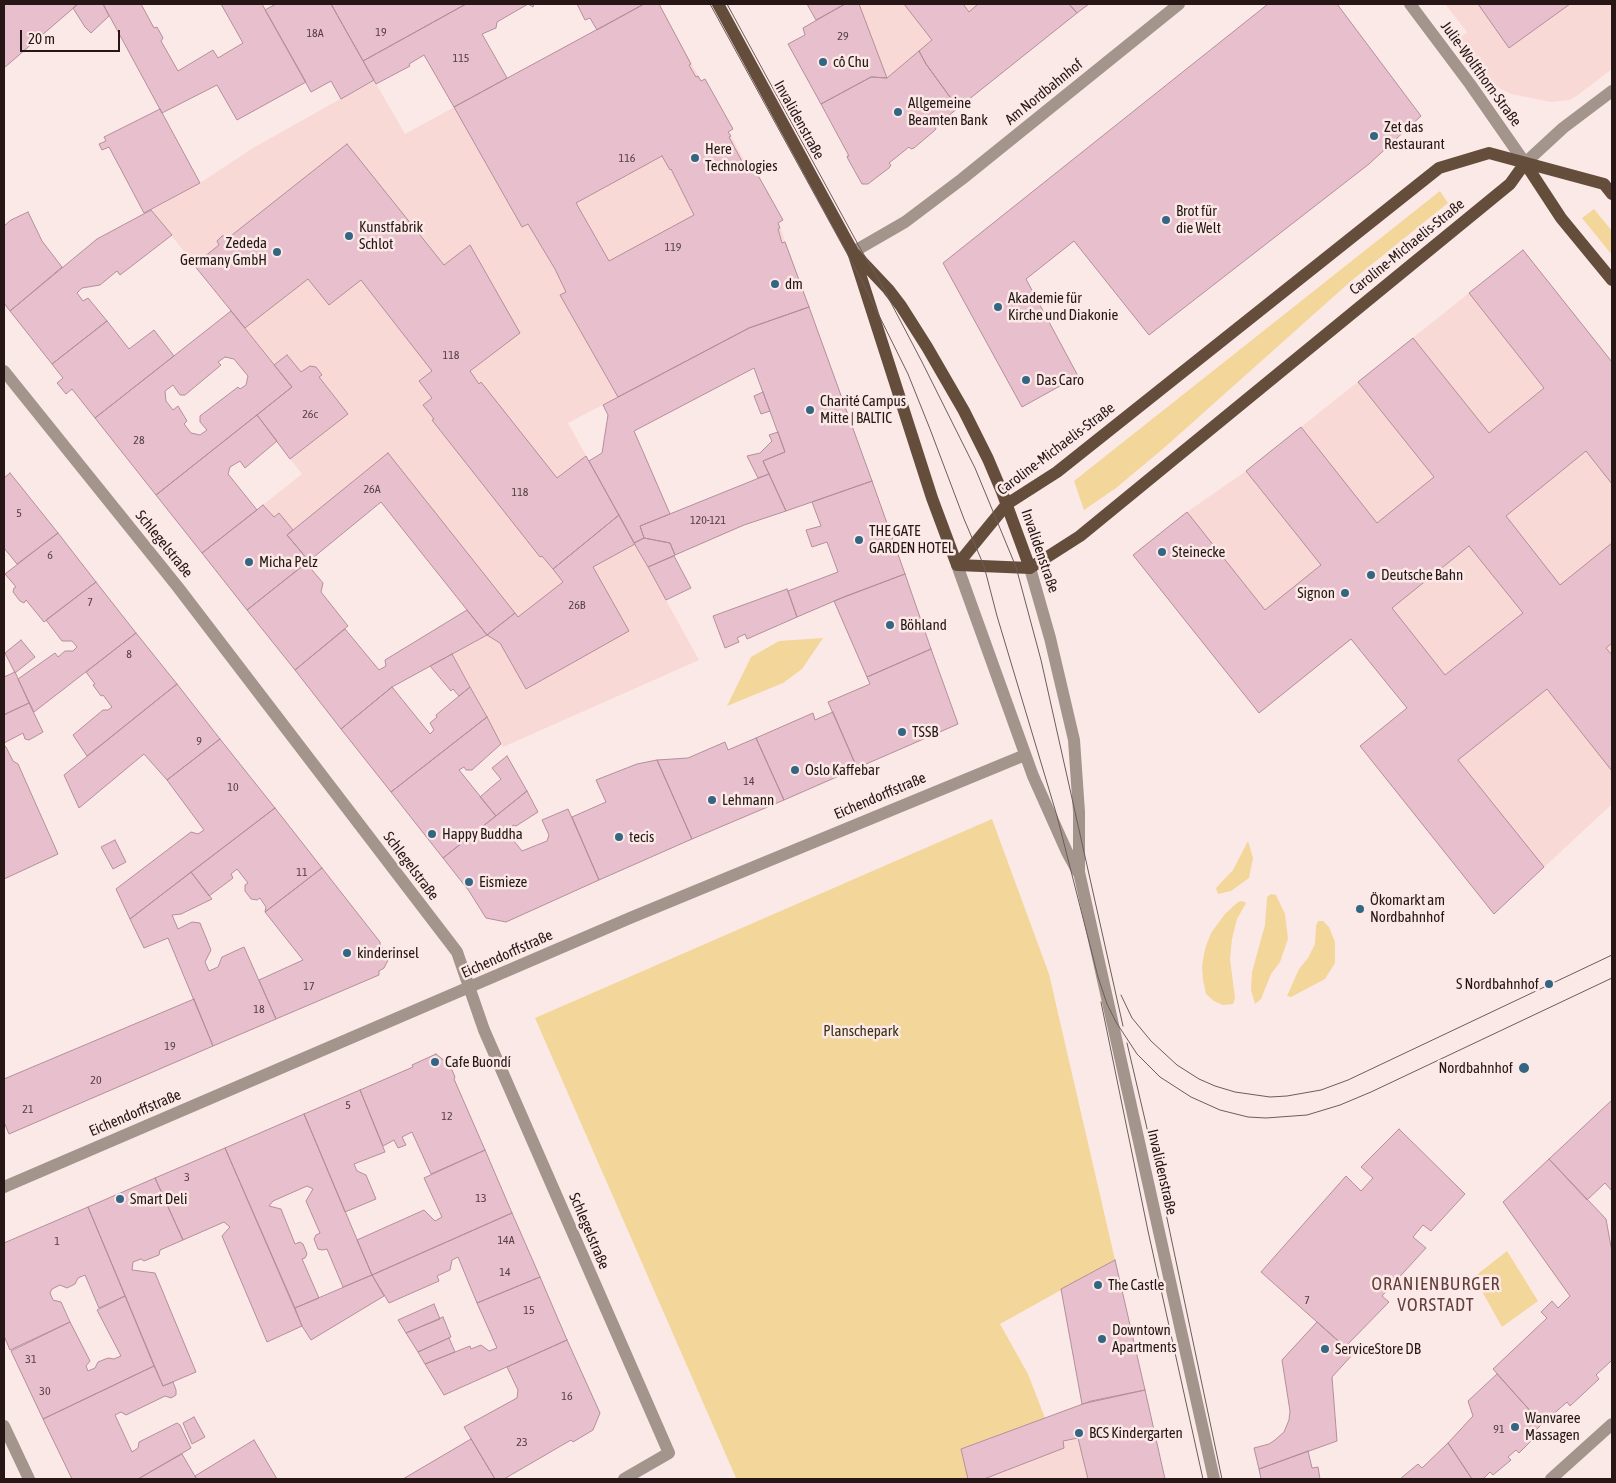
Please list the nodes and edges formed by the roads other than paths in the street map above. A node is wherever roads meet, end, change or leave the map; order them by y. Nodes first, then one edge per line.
1 (718, 4) edge
2 (1179, 4) edge
3 (1410, 4) edge
4 (1612, 91) edge
5 (1525, 163) junction
6 (1612, 194) edge
7 (853, 252) junction
8 (1612, 280) edge
9 (4, 371) edge
10 (1007, 504) junction
11 (957, 565) junction
12 (1030, 568) junction
13 (1025, 755) junction
14 (1079, 872) junction
15 (470, 988) junction
16 (4, 1187) edge
17 (1612, 1424) edge
18 (4, 1426) edge
19 (30, 1479) edge
20 (624, 1479) edge
21 (1214, 1479) edge
22 (1551, 1479) edge

1 - 7 main road, Invalidenstraße
2 - 7 street, Am Nordbahnhof
3 - 5 street, Julie-Wolfthorn-Straße
4 - 5 street, Caroline-Michaelis-Straße
5 - 6 main road
5 - 8 main road, Julie-Wolfthorn-Straße
5 - 10 main road, Caroline-Michaelis-Straße
5 - 12 main road, Caroline-Michaelis-Straße
7 - 10 main road, Invalidenstraße
7 - 11 main road, Invalidenstraße
9 - 15 street, Schlegelstraße
10 - 11 main road, Caroline-Michaelis-Straße
10 - 12 main road, Invalidenstraße
11 - 12 main road
11 - 13 street, Invalidenstraße
12 - 14 street, Invalidenstraße
13 - 14 street, Invalidenstraße
13 - 15 street, Eichendorffstraße
14 - 21 street, Invalidenstraße
15 - 16 street, Eichendorffstraße
15 - 20 street, Schlegelstraße
17 - 22 street
18 - 19 street

